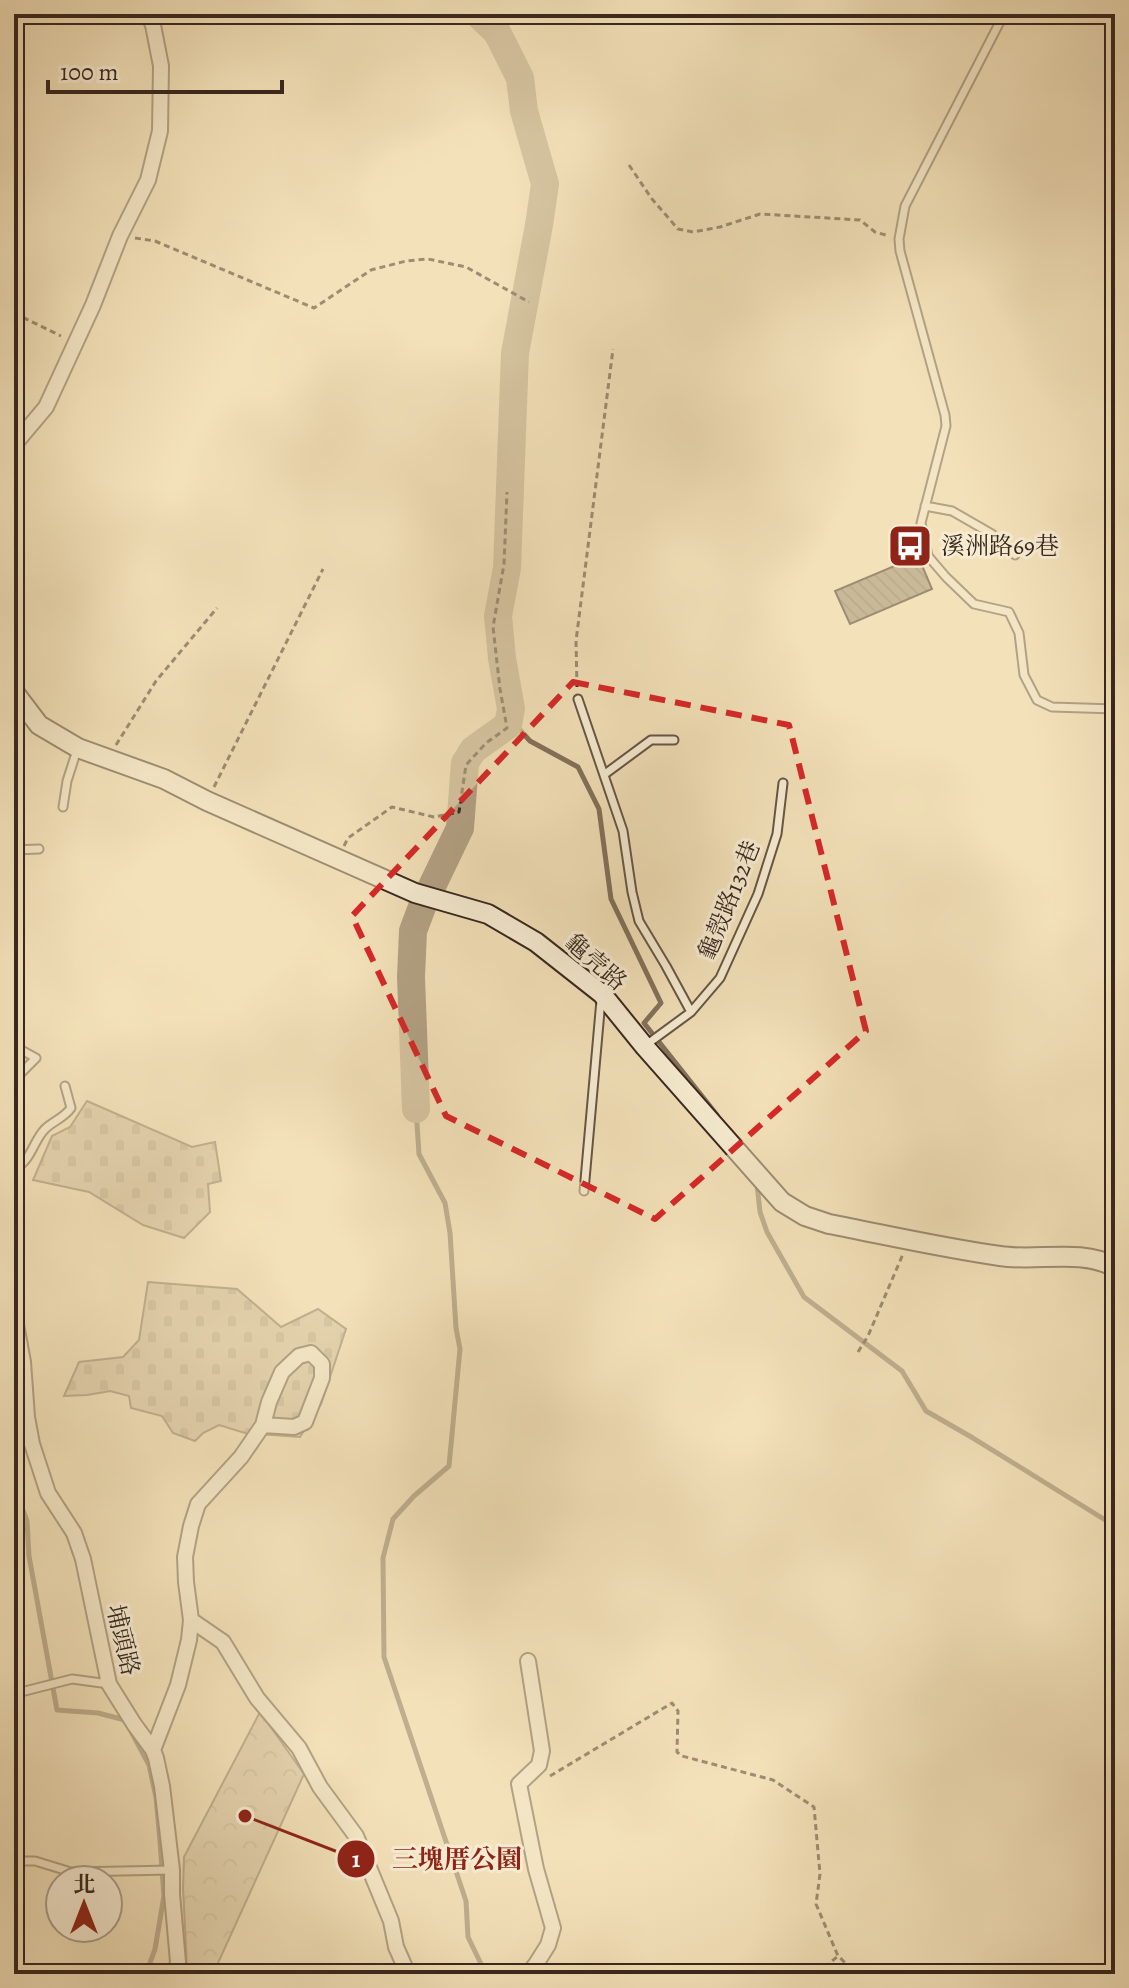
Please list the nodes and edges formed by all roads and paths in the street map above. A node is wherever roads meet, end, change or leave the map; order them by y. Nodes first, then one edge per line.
1 (148, 14) edge
2 (1004, 14) edge
3 (14, 27) edge
4 (14, 58) edge
5 (629, 165) dead end
6 (120, 236) junction
7 (899, 239) junction
8 (529, 302) dead end
9 (14, 313) edge
10 (76, 344) junction
11 (613, 349) dead end
12 (14, 445) edge
13 (507, 492) dead end
14 (925, 506) junction
15 (1015, 555) dead end
16 (323, 569) dead end
17 (217, 608) dead end
18 (14, 692) edge
19 (578, 699) joint
20 (1115, 709) edge
21 (674, 740) dead end
22 (78, 748) junction
23 (108, 758) junction
24 (605, 774) junction
25 (783, 783) dead end
26 (207, 801) junction
27 (63, 807) dead end
28 (39, 849) dead end
29 (14, 850) edge
30 (337, 860) junction
31 (602, 994) junction
32 (691, 1012) junction
33 (14, 1046) edge
34 (645, 1047) junction
35 (14, 1080) edge
36 (65, 1086) dead end
37 (14, 1169) edge
38 (584, 1191) dead end
39 (909, 1240) junction
40 (1115, 1267) edge
41 (14, 1314) edge
42 (858, 1352) dead end
43 (263, 1425) junction
44 (191, 1620) junction
45 (528, 1661) dead end
46 (109, 1684) junction
47 (25, 1691) dead end
48 (153, 1750) junction
49 (539, 1765) junction
50 (14, 1861) edge
51 (172, 1870) junction
52 (838, 1956) junction
53 (175, 1974) edge
54 (408, 1974) edge
55 (528, 1974) edge
56 (817, 1974) edge
57 (857, 1974) edge

1 - 6 street
2 - 7 lane
3 - 4 path
5 - 7 path
6 - 8 path
6 - 10 street
7 - 14 lane
9 - 10 path
10 - 12 street
11 - 19 path
13 - 30 path
14 - 15 lane
14 - 20 lane
16 - 26 path
17 - 23 path
18 - 22 street, 龜壳路
19 - 24 lane
21 - 24 lane
22 - 23 street, 龜壳路
22 - 27 lane
23 - 26 street, 龜壳路
24 - 32 lane
25 - 32 lane, 龜殼路132巷
26 - 30 street, 龜壳路
28 - 29 lane
30 - 31 street, 龜壳路
31 - 34 street, 龜壳路
31 - 38 lane
32 - 34 lane, 龜殼路132巷
33 - 35 lane
34 - 39 street, 龜壳路
36 - 37 lane
39 - 40 street, 龜壳路
39 - 42 path
41 - 46 street, 埔頭路
43 - 43 street
43 - 44 street
44 - 48 street
44 - 54 street
45 - 49 street
46 - 47 lane
46 - 48 street, 埔頭路
48 - 51 street, 埔頭路
49 - 52 path
49 - 55 street
50 - 51 lane
51 - 53 street, 埔頭路
52 - 56 path
52 - 57 path

